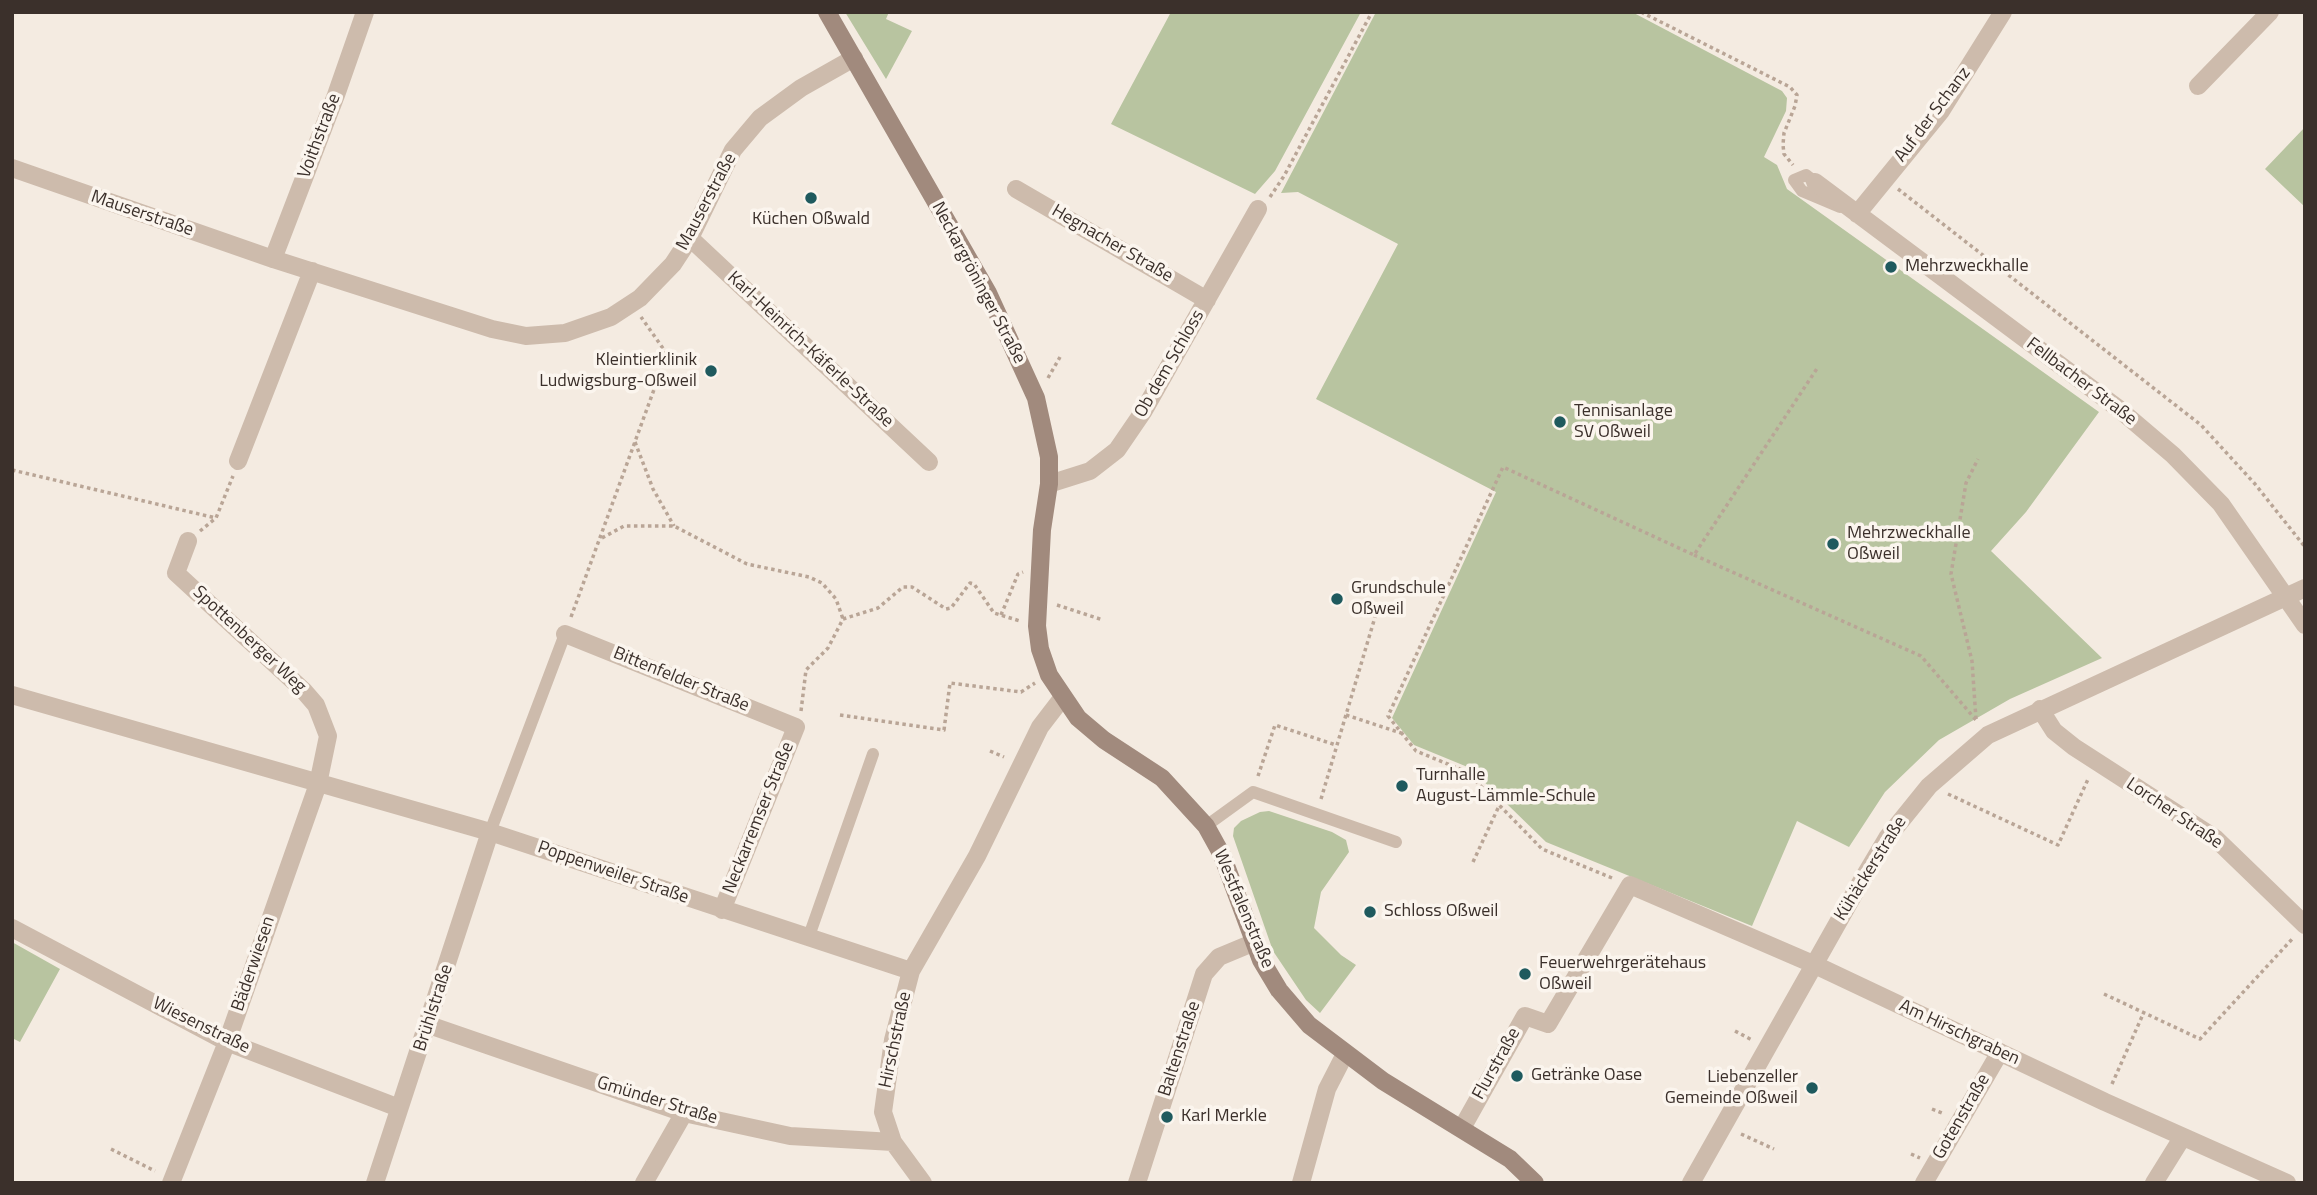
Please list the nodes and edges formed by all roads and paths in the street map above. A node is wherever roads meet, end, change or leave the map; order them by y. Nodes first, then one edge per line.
1 (365, 12) edge
2 (827, 12) edge
3 (1372, 12) edge
4 (1641, 12) edge
5 (2003, 12) edge
6 (2270, 12) edge
7 (855, 58) junction
8 (2198, 86) dead end
9 (12, 168) edge
10 (1810, 179) joint
11 (1884, 179) junction
12 (1016, 189) dead end
13 (1258, 209) joint
14 (1857, 214) junction
15 (690, 238) junction
16 (273, 259) junction
17 (312, 271) junction
18 (1207, 300) junction
19 (632, 304) junction
20 (1818, 368) dead end
21 (635, 441) junction
22 (1978, 459) dead end
23 (239, 461) joint
24 (929, 462) dead end
25 (12, 470) edge
26 (1049, 484) junction
27 (216, 518) junction
28 (674, 526) junction
29 (600, 538) junction
30 (188, 541) joint
31 (2305, 547) edge
32 (1694, 555) junction
33 (1039, 566) junction
34 (2305, 588) edge
35 (2285, 597) junction
36 (1038, 600) junction
37 (1378, 607) dead end
38 (843, 619) junction
39 (1103, 620) dead end
40 (2305, 625) edge
41 (565, 634) junction
42 (1049, 675) junction
43 (12, 695) edge
44 (1063, 697) junction
45 (2040, 709) junction
46 (839, 715) dead end
47 (1346, 715) junction
48 (1976, 720) junction
49 (796, 726) junction
50 (1403, 734) junction
51 (1988, 735) junction
52 (1337, 745) junction
53 (873, 754) dead end
54 (2096, 762) junction
55 (318, 784) junction
56 (1929, 786) junction
57 (1253, 792) junction
58 (1499, 805) junction
59 (1316, 814) junction
60 (1206, 826) junction
61 (490, 832) junction
62 (1396, 842) dead end
63 (1473, 862) dead end
64 (1630, 885) junction
65 (722, 910) junction
66 (12, 928) edge
67 (2300, 930) edge
68 (809, 936) junction
69 (1255, 943) junction
70 (1813, 964) junction
71 (911, 971) junction
72 (2104, 994) dead end
73 (2144, 1013) junction
74 (429, 1026) junction
75 (226, 1042) junction
76 (2000, 1052) junction
77 (1345, 1054) junction
78 (2105, 1102) junction
79 (399, 1108) junction
80 (684, 1113) junction
81 (1723, 1126) junction
82 (1462, 1128) junction
83 (2182, 1138) junction
84 (893, 1142) junction
85 (111, 1149) dead end
86 (1774, 1149) dead end
87 (172, 1181) edge
88 (920, 1182) edge
89 (375, 1183) edge
90 (644, 1183) edge
91 (1137, 1183) edge
92 (1301, 1183) edge
93 (1535, 1183) edge
94 (1691, 1183) edge
95 (1924, 1183) edge
96 (2154, 1183) edge
97 (2287, 1183) edge

1 - 16 street, Voithstraße
2 - 7 main road, Neckargröninger Straße
3 - 13 path
4 - 10 path
5 - 11 street, Auf der Schanz
6 - 8 street
7 - 15 street, Mauserstraße
7 - 26 main road, Neckargröninger Straße
9 - 16 street, Mauserstraße
10 - 14 street, Fellbacher Straße
11 - 14 street, Auf der Schanz
11 - 31 path
12 - 18 street, Hegnacher Straße
13 - 18 street, Ob dem Schloss
14 - 35 street, Fellbacher Straße
15 - 19 street, Mauserstraße
15 - 24 street, Karl-Heinrich-Käferle-Straße
16 - 17 street, Mauserstraße
17 - 19 street, Mauserstraße
17 - 23 street
18 - 26 street, Ob dem Schloss
19 - 21 path
20 - 32 path
21 - 28 path
21 - 29 path
22 - 48 path
23 - 27 path
25 - 27 path
26 - 33 main road, Neckargröninger Straße
27 - 30 path
28 - 29 path
28 - 38 path
29 - 41 path
30 - 55 street, Spottenberger Weg
32 - 48 path
32 - 50 path
33 - 36 main road, Neckargröninger Straße
33 - 38 path
34 - 35 street, Kühäckerstraße
35 - 40 street, Fellbacher Straße
35 - 45 street, Kühäckerstraße
36 - 39 path
36 - 42 main road, Neckargröninger Straße
37 - 47 path
38 - 49 path
41 - 49 street, Bittenfelder Straße
41 - 61 lane
42 - 44 main road, Neckargröninger Straße
42 - 46 path
43 - 55 street, Poppenweiler Straße
44 - 60 main road, Westfalenstraße
44 - 71 street
45 - 51 street, Kühäckerstraße
45 - 54 street, Lorcher Straße
47 - 50 path
47 - 52 path
48 - 51 path
49 - 65 street, Neckarremser Straße
50 - 58 path
51 - 56 street, Kühäckerstraße
52 - 57 path
52 - 59 path
53 - 68 lane
54 - 56 path
54 - 67 street, Lorcher Straße
55 - 61 street, Poppenweiler Straße
55 - 75 street, Bäderwiesen
56 - 70 street, Kühäckerstraße
57 - 59 lane
57 - 60 lane
58 - 63 path
58 - 64 path
59 - 62 lane
60 - 69 main road, Westfalenstraße
61 - 65 street, Poppenweiler Straße
61 - 74 street, Brühlstraße
64 - 70 street, Am Hirschgraben
64 - 82 street, Flurstraße
65 - 68 street, Poppenweiler Straße
66 - 75 street, Wiesenstraße
67 - 73 path
68 - 71 street, Poppenweiler Straße
69 - 77 main road, Westfalenstraße
69 - 91 street, Baltenstraße
70 - 76 street, Am Hirschgraben
70 - 81 street, Kühäckerstraße
71 - 84 street, Hirschstraße
72 - 73 path
73 - 78 path
74 - 79 street, Brühlstraße
74 - 80 street, Gmünder Straße
75 - 79 street, Wiesenstraße
75 - 87 street, Bäderwiesen
76 - 78 street, Am Hirschgraben
76 - 95 street, Gotenstraße
77 - 82 main road, Westfalenstraße
77 - 92 street
78 - 83 street, Am Hirschgraben
79 - 89 street, Brühlstraße
80 - 84 street, Gmünder Straße
80 - 90 street
81 - 86 path
81 - 94 street, Kühäckerstraße
82 - 93 main road, Westfalenstraße
83 - 96 street
83 - 97 street, Am Hirschgraben
84 - 88 street, Hirschstraße
85 - 87 path

